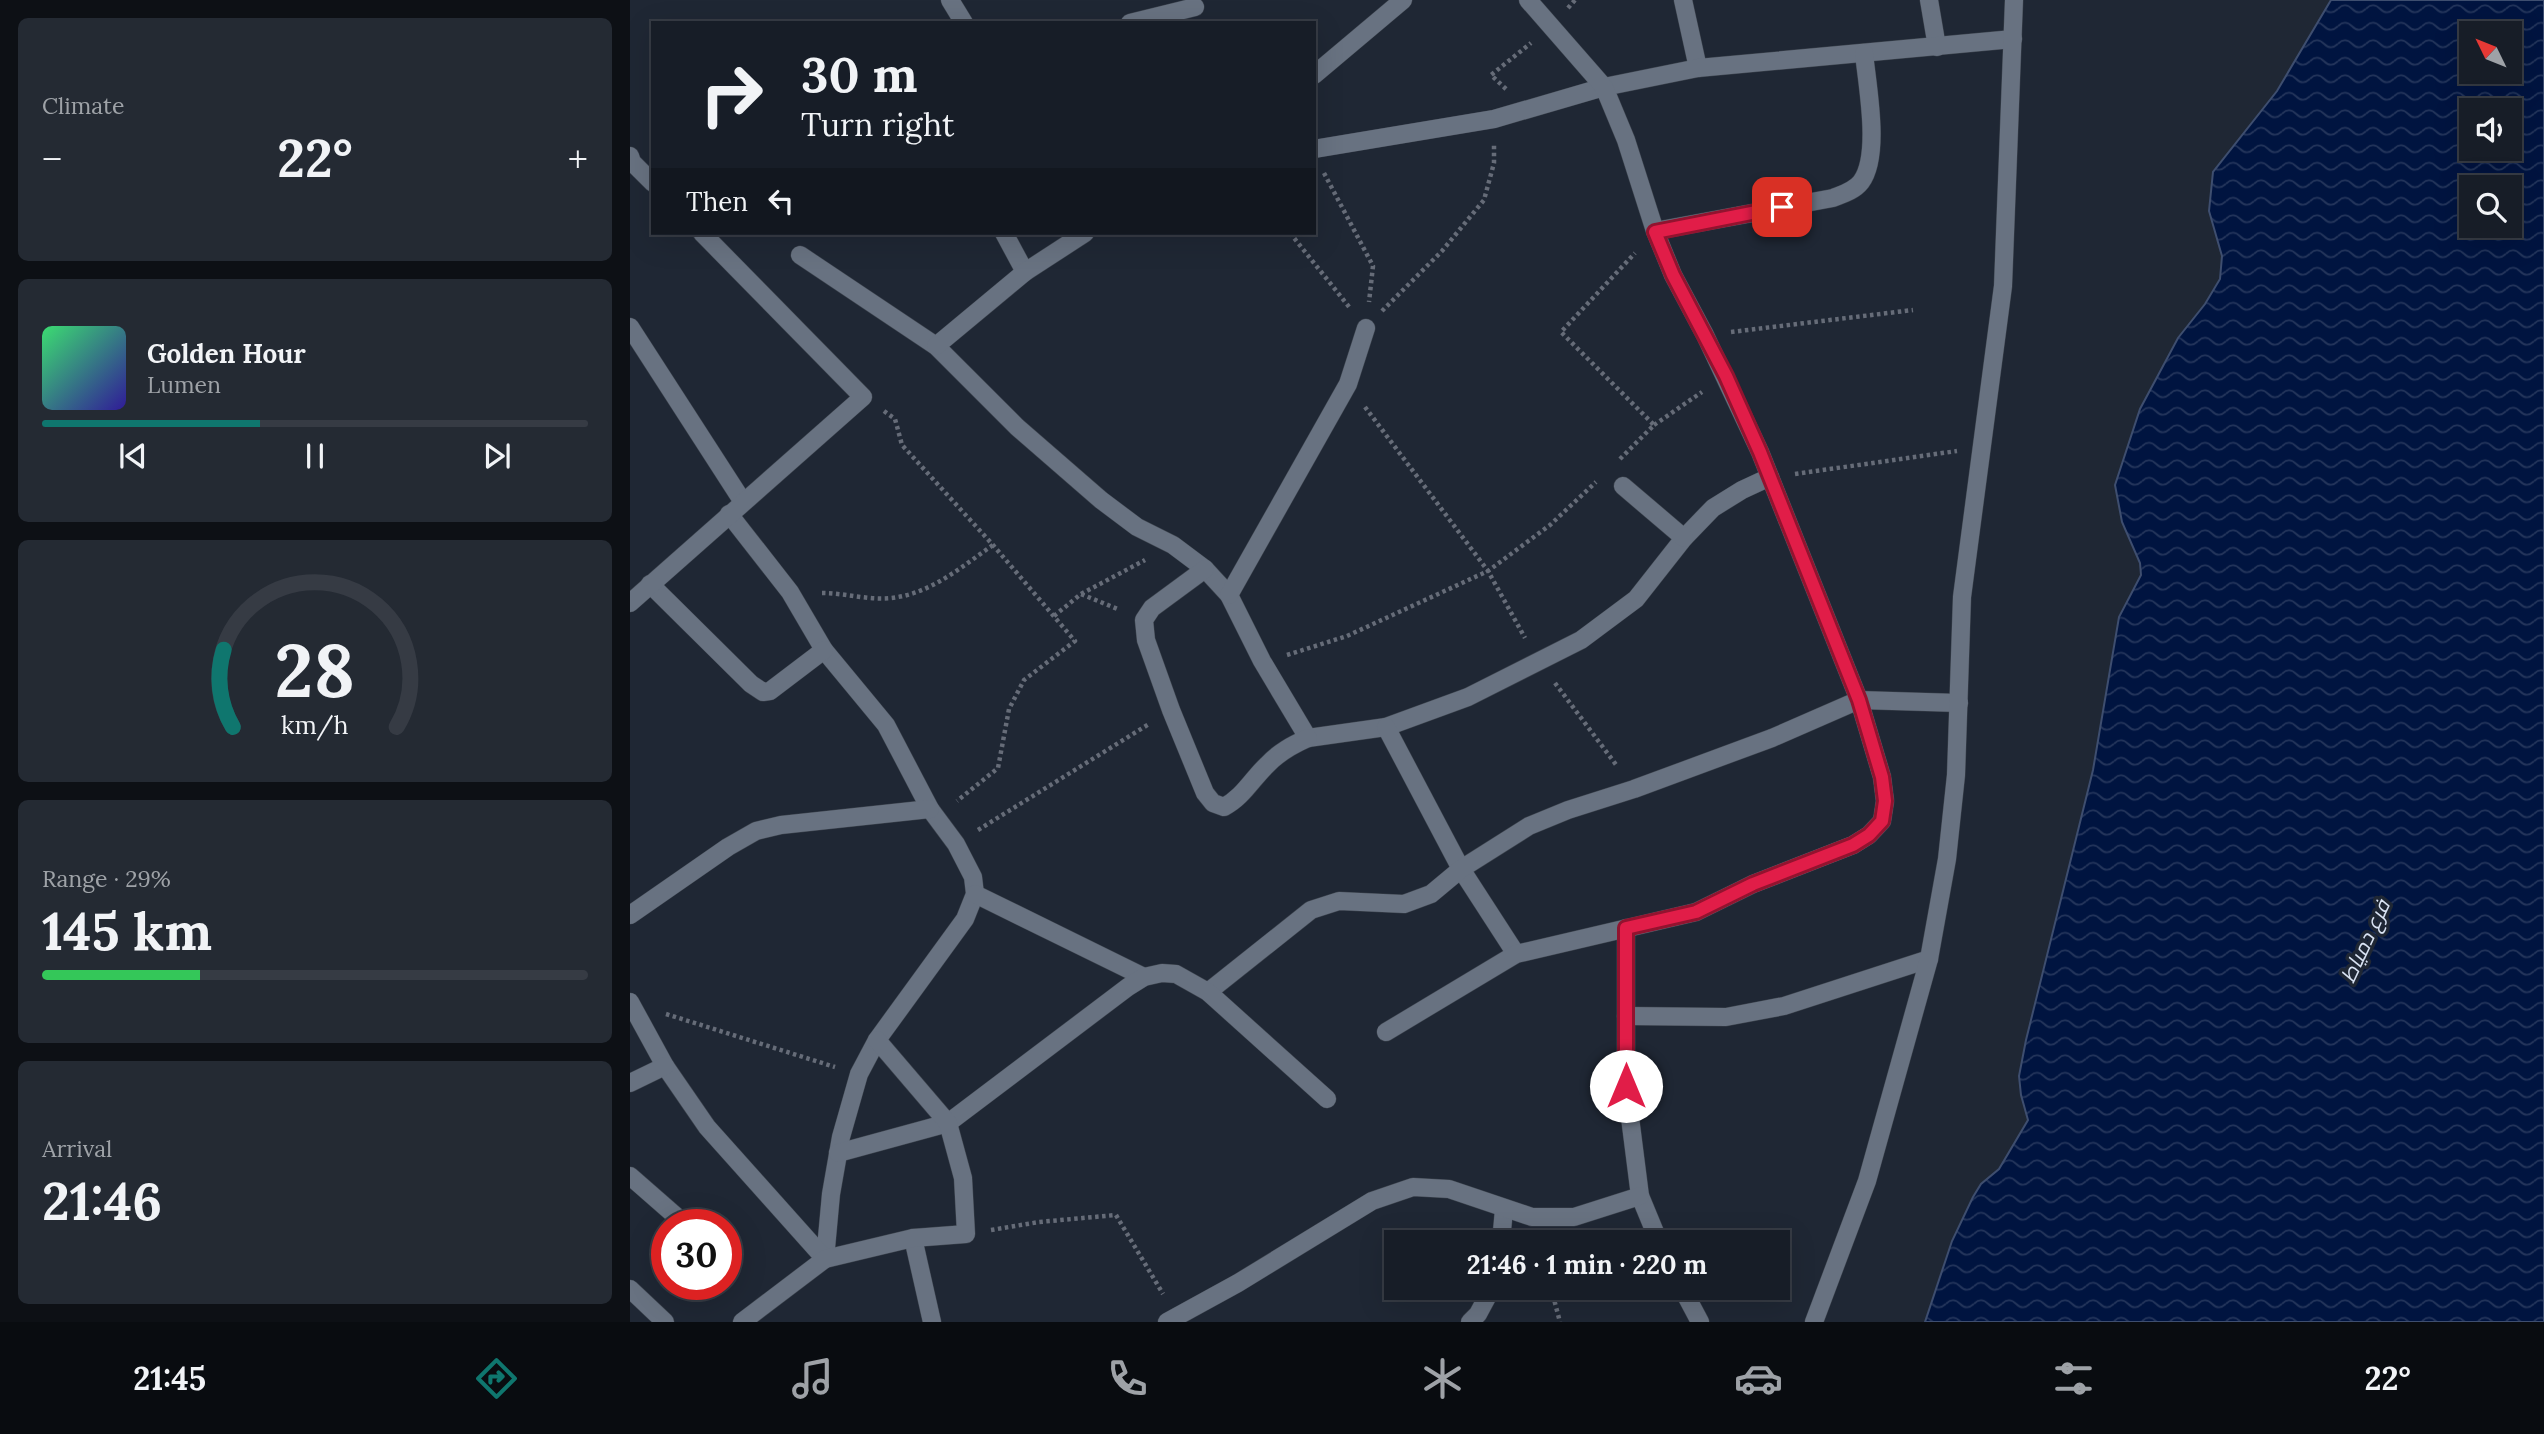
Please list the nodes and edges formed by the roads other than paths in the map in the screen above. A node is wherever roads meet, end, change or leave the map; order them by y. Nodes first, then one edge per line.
1 (950, 0) edge
2 (1403, 0) edge
3 (1528, 0) edge
4 (1684, 0) edge
5 (1929, 0) edge
6 (2014, 0) edge
7 (1195, 7) dead end
8 (963, 21) edge
9 (1138, 21) edge
10 (2013, 39) junction
11 (1937, 47) junction
12 (1864, 53) junction
13 (1698, 68) junction
14 (1316, 73) edge
15 (1604, 87) junction
16 (1316, 149) edge
17 (631, 161) edge
18 (651, 181) edge
19 (1655, 232) junction
20 (704, 235) edge
21 (1005, 235) edge
22 (1082, 235) edge
23 (800, 254) dead end
24 (1025, 272) junction
25 (630, 327) edge
26 (1366, 327) road end
27 (936, 346) junction
28 (1770, 477) junction
29 (1623, 486) dead end
30 (736, 508) junction
31 (1685, 538) junction
32 (1205, 569) junction
33 (650, 583) junction
34 (1228, 595) junction
35 (630, 603) edge
36 (824, 650) junction
37 (1859, 700) junction
38 (1959, 703) junction
39 (1386, 727) junction
40 (1308, 738) junction
41 (932, 814) junction
42 (1461, 869) junction
43 (975, 894) junction
44 (630, 915) edge
45 (1626, 928) junction
46 (1516, 954) junction
47 (1929, 959) junction
48 (1144, 978) junction
49 (1208, 992) junction
50 (630, 1002) edge
51 (1626, 1016) junction
52 (1386, 1032) dead end
53 (877, 1040) junction
54 (665, 1066) junction
55 (630, 1083) edge
56 (1327, 1099) dead end
57 (948, 1123) junction
58 (838, 1153) junction
59 (630, 1175) edge
60 (1640, 1196) junction
61 (668, 1209) edge
62 (1504, 1209) junction
63 (1502, 1230) edge
64 (1654, 1230) edge
65 (913, 1238) junction
66 (825, 1259) junction
67 (630, 1289) edge
68 (1486, 1300) edge
69 (1688, 1300) edge
70 (1172, 1320) edge
71 (665, 1322) edge
72 (742, 1322) edge
73 (932, 1322) edge
74 (1470, 1322) edge
75 (1700, 1322) edge
76 (1814, 1322) edge

1 - 8 street
2 - 14 street
3 - 15 street
4 - 13 street
5 - 11 street
6 - 10 street
7 - 9 street
10 - 11 street
10 - 38 street
11 - 12 street
12 - 13 street
12 - 19 street
13 - 15 street
15 - 16 street
15 - 19 street
17 - 18 street
19 - 28 street
20 - 30 street
21 - 24 street
22 - 24 street
23 - 27 street
24 - 27 street
25 - 30 street
26 - 34 street
27 - 32 street
28 - 31 street
28 - 37 street
29 - 31 street
30 - 33 street
30 - 36 street
31 - 39 street
32 - 34 street
32 - 40 street
33 - 35 street
33 - 36 street
34 - 40 street
36 - 41 street
37 - 38 street
37 - 42 street
37 - 45 street
38 - 47 street
39 - 40 street
39 - 42 street
41 - 43 street
41 - 44 street
42 - 46 street
42 - 49 street
43 - 48 street
43 - 53 street
45 - 46 street
45 - 51 street
46 - 52 street
47 - 51 street
47 - 76 street
48 - 49 street
48 - 57 street
49 - 56 street
50 - 54 street
51 - 60 street
53 - 57 street
53 - 58 street
54 - 55 street
54 - 66 street
57 - 58 street
57 - 65 street
58 - 66 street
59 - 61 street
60 - 62 street
60 - 64 street
62 - 63 street
62 - 70 street
65 - 66 street
65 - 73 street
66 - 72 street
67 - 71 street
68 - 74 street
69 - 75 street

